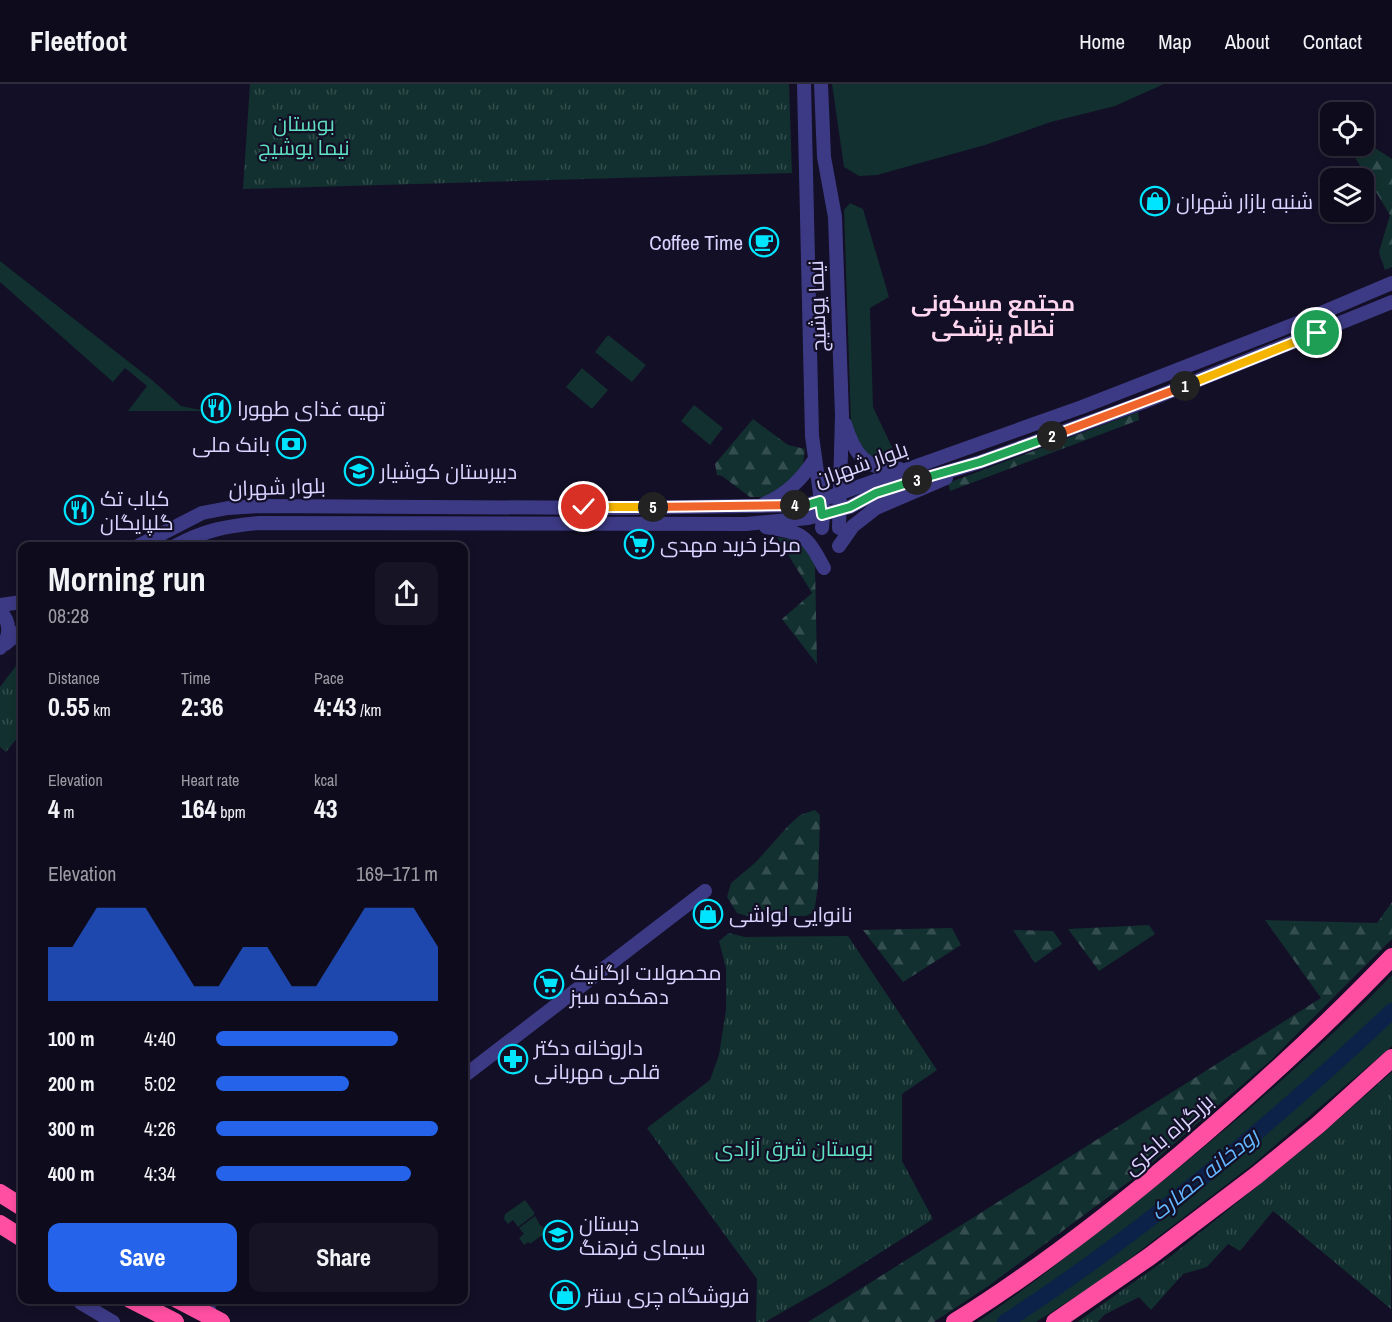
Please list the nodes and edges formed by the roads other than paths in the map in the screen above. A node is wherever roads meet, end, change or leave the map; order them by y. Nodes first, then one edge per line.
1 (804, 84) edge
2 (821, 84) edge
3 (1392, 283) edge
4 (1392, 302) edge
5 (842, 415) junction
6 (980, 462) junction
7 (839, 463) junction
8 (816, 465) junction
9 (911, 469) junction
10 (840, 493) junction
11 (820, 501) junction
12 (759, 506) junction
13 (839, 511) junction
14 (822, 521) junction
15 (746, 524) junction
16 (839, 528) dead end
17 (146, 542) edge
18 (183, 542) edge
19 (839, 546) dead end
20 (824, 568) dead end
21 (18, 603) edge
22 (0, 605) edge
23 (0, 611) edge
24 (18, 633) edge
25 (2, 647) edge
26 (705, 891) dead end
27 (1392, 957) edge
28 (1392, 1058) edge
29 (468, 1073) edge
30 (0, 1193) edge
31 (18, 1204) edge
32 (0, 1224) edge
33 (18, 1235) edge
34 (74, 1304) edge
35 (83, 1304) edge
36 (140, 1304) edge
37 (187, 1304) edge
38 (208, 1304) edge
39 (1068, 1316) edge
40 (216, 1319) edge
41 (100, 1322) edge
42 (113, 1322) edge
43 (175, 1322) edge
44 (955, 1322) edge
45 (1055, 1322) edge

1 - 8 street, نیما یوشیج
2 - 5 street, نیما یوشیج
3 - 9 street, بلوار شهران
4 - 6 street, بلوار شهران
5 - 7 street, نیما یوشیج
5 - 9 street
6 - 13 street, بلوار شهران
6 - 19 street
7 - 8 street
7 - 10 street, نیما یوشیج
8 - 11 street, نیما یوشیج
8 - 12 street
9 - 10 street, بلوار شهران
10 - 11 street, بلوار شهران
10 - 13 street, نیما یوشیج
11 - 12 street, بلوار شهران
11 - 14 street, نیما یوشیج
12 - 17 street, بلوار شهران
13 - 14 street, بلوار شهران
13 - 16 street, نیما یوشیج
14 - 15 street, بلوار شهران
15 - 18 street, بلوار شهران
15 - 20 street
21 - 22 street
23 - 25 street
24 - 25 street
26 - 29 street
27 - 44 highway, بزرگراه باکری
28 - 39 highway
30 - 31 highway
32 - 33 highway
34 - 41 street
35 - 42 street
36 - 43 highway
37 - 40 highway
38 - 40 street
39 - 45 highway

